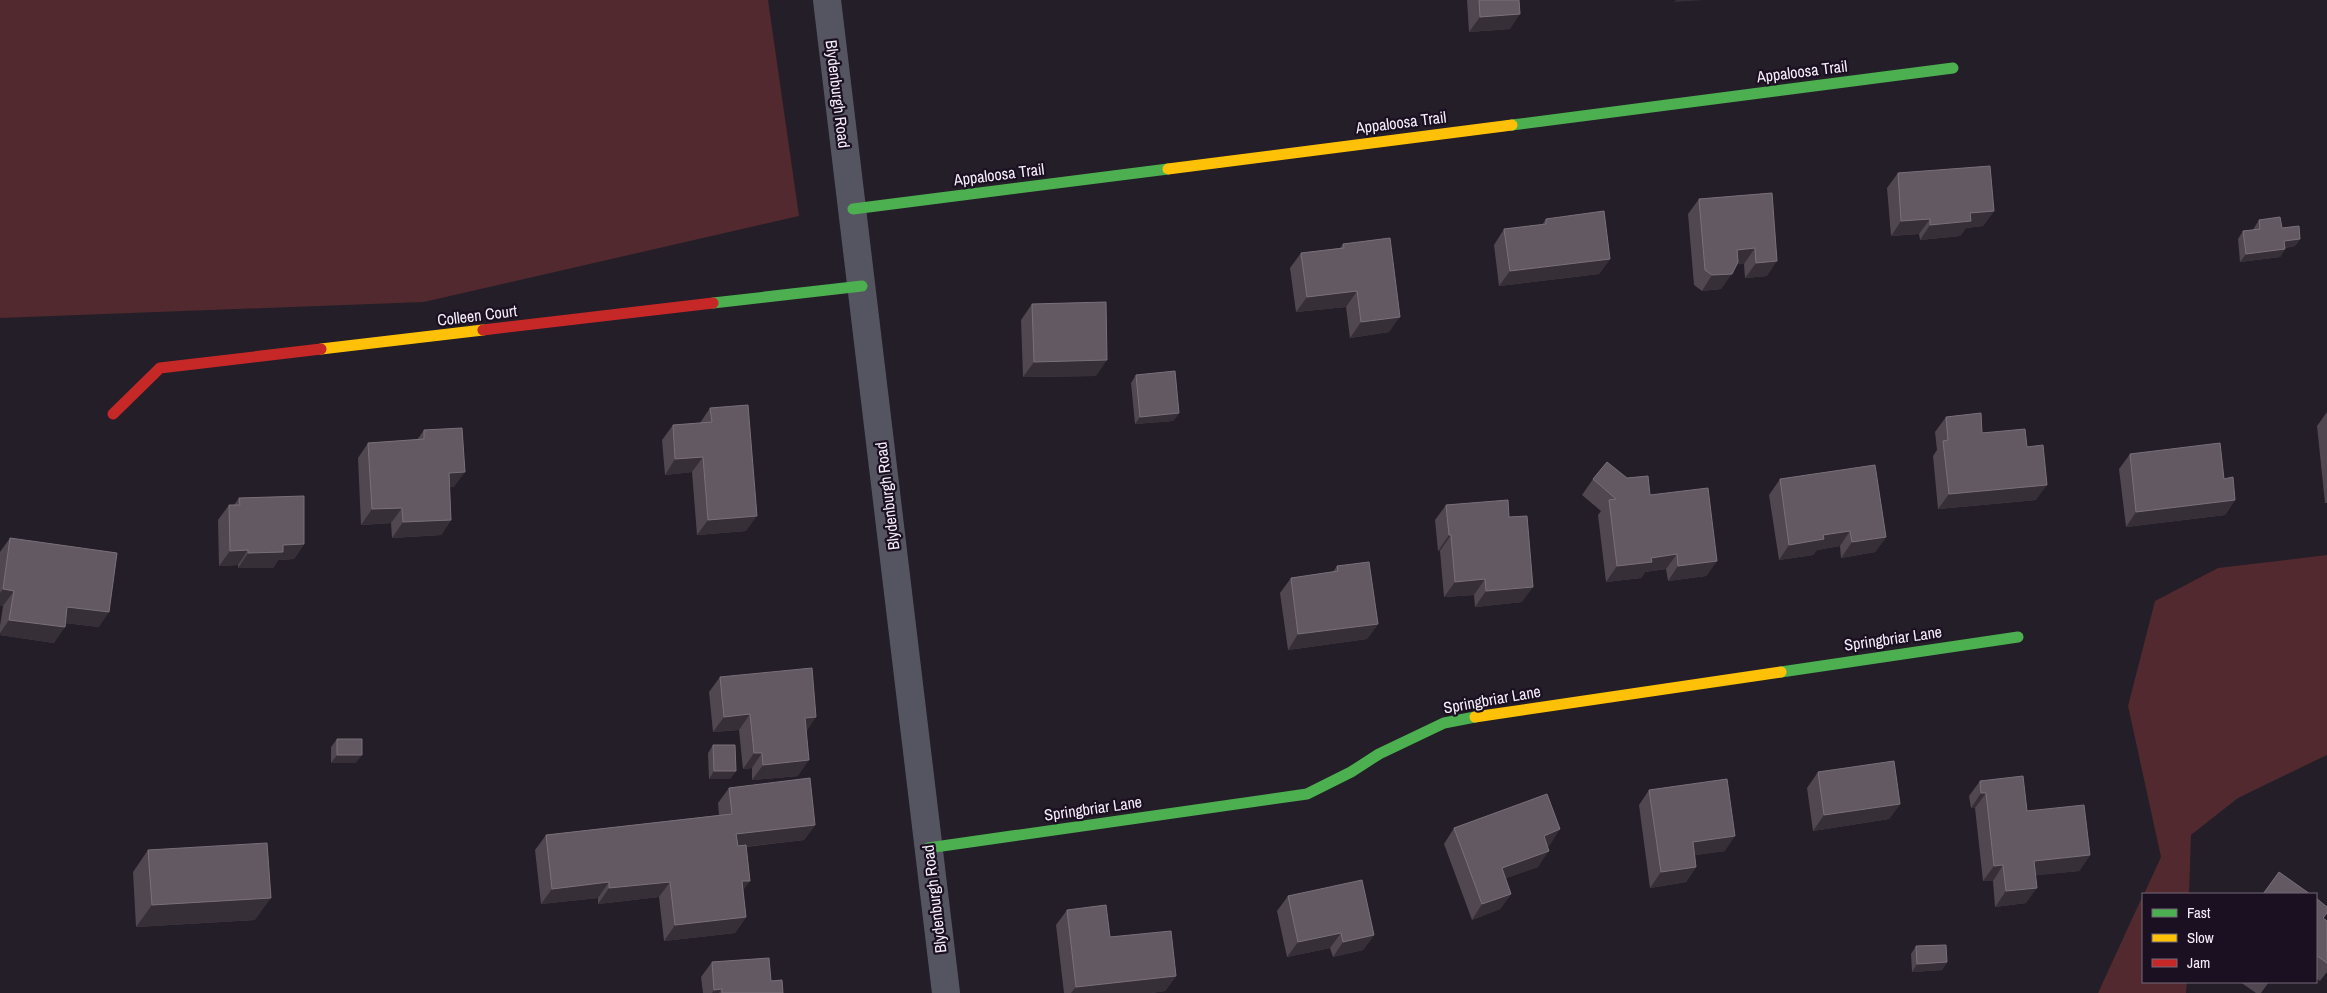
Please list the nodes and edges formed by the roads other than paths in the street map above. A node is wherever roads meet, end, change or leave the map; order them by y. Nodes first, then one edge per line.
1 (826, 0) edge
2 (1953, 68) dead end
3 (853, 209) junction
4 (862, 286) junction
5 (113, 414) dead end
6 (2018, 637) dead end
7 (928, 848) junction
8 (946, 993) edge

1 - 3 street, Blydenburgh Road
2 - 3 street, Appaloosa Trail
3 - 4 street, Blydenburgh Road
4 - 5 street, Colleen Court
4 - 7 street, Blydenburgh Road
6 - 7 street, Springbriar Lane
7 - 8 street, Blydenburgh Road

